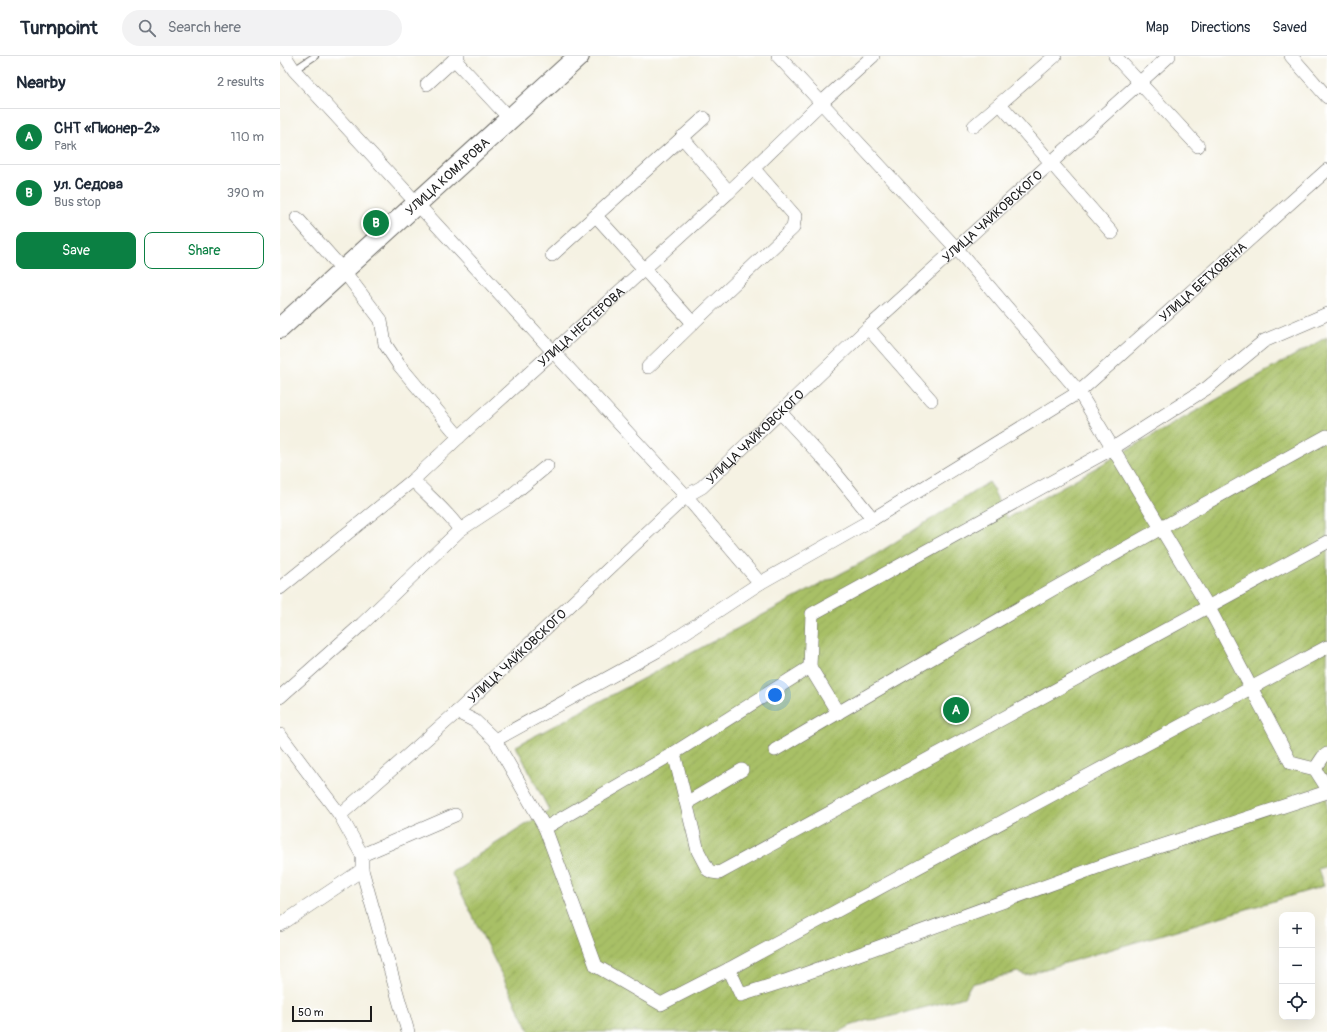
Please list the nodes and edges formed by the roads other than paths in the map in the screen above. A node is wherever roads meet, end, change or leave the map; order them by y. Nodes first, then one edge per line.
1 (285, 56) edge
2 (315, 56) edge
3 (579, 56) edge
4 (778, 56) edge
5 (873, 56) edge
6 (1056, 56) edge
7 (1115, 56) edge
8 (1169, 56) edge
9 (1291, 56) edge
10 (456, 58) edge
11 (294, 70) junction
12 (1140, 82) junction
13 (427, 84) dead end
14 (1327, 97) edge
15 (822, 102) junction
16 (1000, 104) junction
17 (704, 118) dead end
18 (510, 119) junction
19 (974, 126) dead end
20 (682, 138) junction
21 (1198, 146) dead end
22 (1052, 163) junction
23 (754, 168) junction
24 (1327, 170) edge
25 (729, 192) junction
26 (418, 203) junction
27 (596, 216) junction
28 (297, 218) dead end
29 (1112, 233) dead end
30 (957, 249) junction
31 (552, 256) dead end
32 (645, 269) junction
33 (343, 270) junction
34 (1327, 314) edge
35 (692, 323) junction
36 (280, 328) edge
37 (868, 328) junction
38 (554, 352) junction
39 (648, 367) dead end
40 (1079, 392) junction
41 (931, 400) dead end
42 (780, 412) junction
43 (459, 436) junction
44 (1327, 436) edge
45 (1113, 448) junction
46 (547, 466) dead end
47 (413, 480) junction
48 (686, 496) junction
49 (873, 519) junction
50 (1160, 528) junction
51 (460, 530) junction
52 (1327, 542) edge
53 (760, 583) junction
54 (280, 588) edge
55 (1209, 608) junction
56 (1327, 647) edge
57 (810, 667) junction
58 (1253, 688) junction
59 (280, 697) edge
60 (457, 712) junction
61 (838, 713) junction
62 (280, 735) edge
63 (496, 740) junction
64 (775, 750) dead end
65 (674, 753) junction
66 (1327, 754) edge
67 (1315, 769) junction
68 (742, 770) dead end
69 (1327, 788) edge
70 (1327, 792) edge
71 (688, 802) junction
72 (340, 815) junction
73 (455, 815) dead end
74 (545, 828) junction
75 (362, 855) junction
76 (362, 870) junction
77 (280, 925) edge
78 (729, 969) junction
79 (408, 1032) edge

1 - 11 street
2 - 11 lane
3 - 18 main road, УЛИЦА КОМАРОВА
4 - 15 street
5 - 15 street, УЛИЦА НЕСТЕРОВА
6 - 16 street
7 - 12 street
8 - 12 street, УЛИЦА ЧАЙКОВСКОГО
9 - 14 street
10 - 13 street
10 - 18 street
11 - 26 street
12 - 21 street
12 - 22 street, УЛИЦА ЧАЙКОВСКОГО
15 - 23 street, УЛИЦА НЕСТЕРОВА
15 - 30 street
16 - 19 street
16 - 22 street
17 - 20 street
18 - 26 main road, УЛИЦА КОМАРОВА
20 - 25 street
20 - 27 street
22 - 29 street
22 - 30 street, УЛИЦА ЧАЙКОВСКОГО
23 - 25 street, УЛИЦА НЕСТЕРОВА
23 - 35 street
24 - 40 street, УЛИЦА БЕТХОВЕНА
25 - 32 street, УЛИЦА НЕСТЕРОВА
26 - 33 main road, УЛИЦА КОМАРОВА
26 - 38 street
27 - 31 street
27 - 32 street
28 - 33 street
30 - 37 street, УЛИЦА ЧАЙКОВСКОГО
30 - 40 street
32 - 35 street
32 - 38 street, УЛИЦА НЕСТЕРОВА
33 - 36 main road, УЛИЦА КОМАРОВА
33 - 43 street
34 - 45 street
35 - 39 street
37 - 41 street
37 - 42 street, УЛИЦА ЧАЙКОВСКОГО
38 - 43 street, УЛИЦА НЕСТЕРОВА
38 - 48 street
40 - 45 street
40 - 49 street, УЛИЦА БЕТХОВЕНА
42 - 48 street, УЛИЦА ЧАЙКОВСКОГО
42 - 49 street
43 - 47 street, УЛИЦА НЕСТЕРОВА
44 - 50 street
45 - 50 street
45 - 57 street
46 - 51 street
47 - 51 street
47 - 54 street, УЛИЦА НЕСТЕРОВА
48 - 53 street
48 - 60 street, УЛИЦА ЧАЙКОВСКОГО
49 - 53 street, УЛИЦА БЕТХОВЕНА
50 - 55 street
50 - 61 street
51 - 59 street
52 - 55 street
53 - 63 street, УЛИЦА БЕТХОВЕНА
55 - 58 street
55 - 71 street
56 - 58 street
57 - 61 street
57 - 65 street
58 - 67 street
58 - 78 street
60 - 63 street
60 - 72 street, УЛИЦА ЧАЙКОВСКОГО
61 - 64 street
62 - 72 street
63 - 74 street
65 - 71 street
65 - 74 street
66 - 67 street
67 - 69 street
68 - 71 street
70 - 78 street
72 - 75 street
73 - 75 street
74 - 78 street
75 - 76 street
76 - 77 street
76 - 79 street

